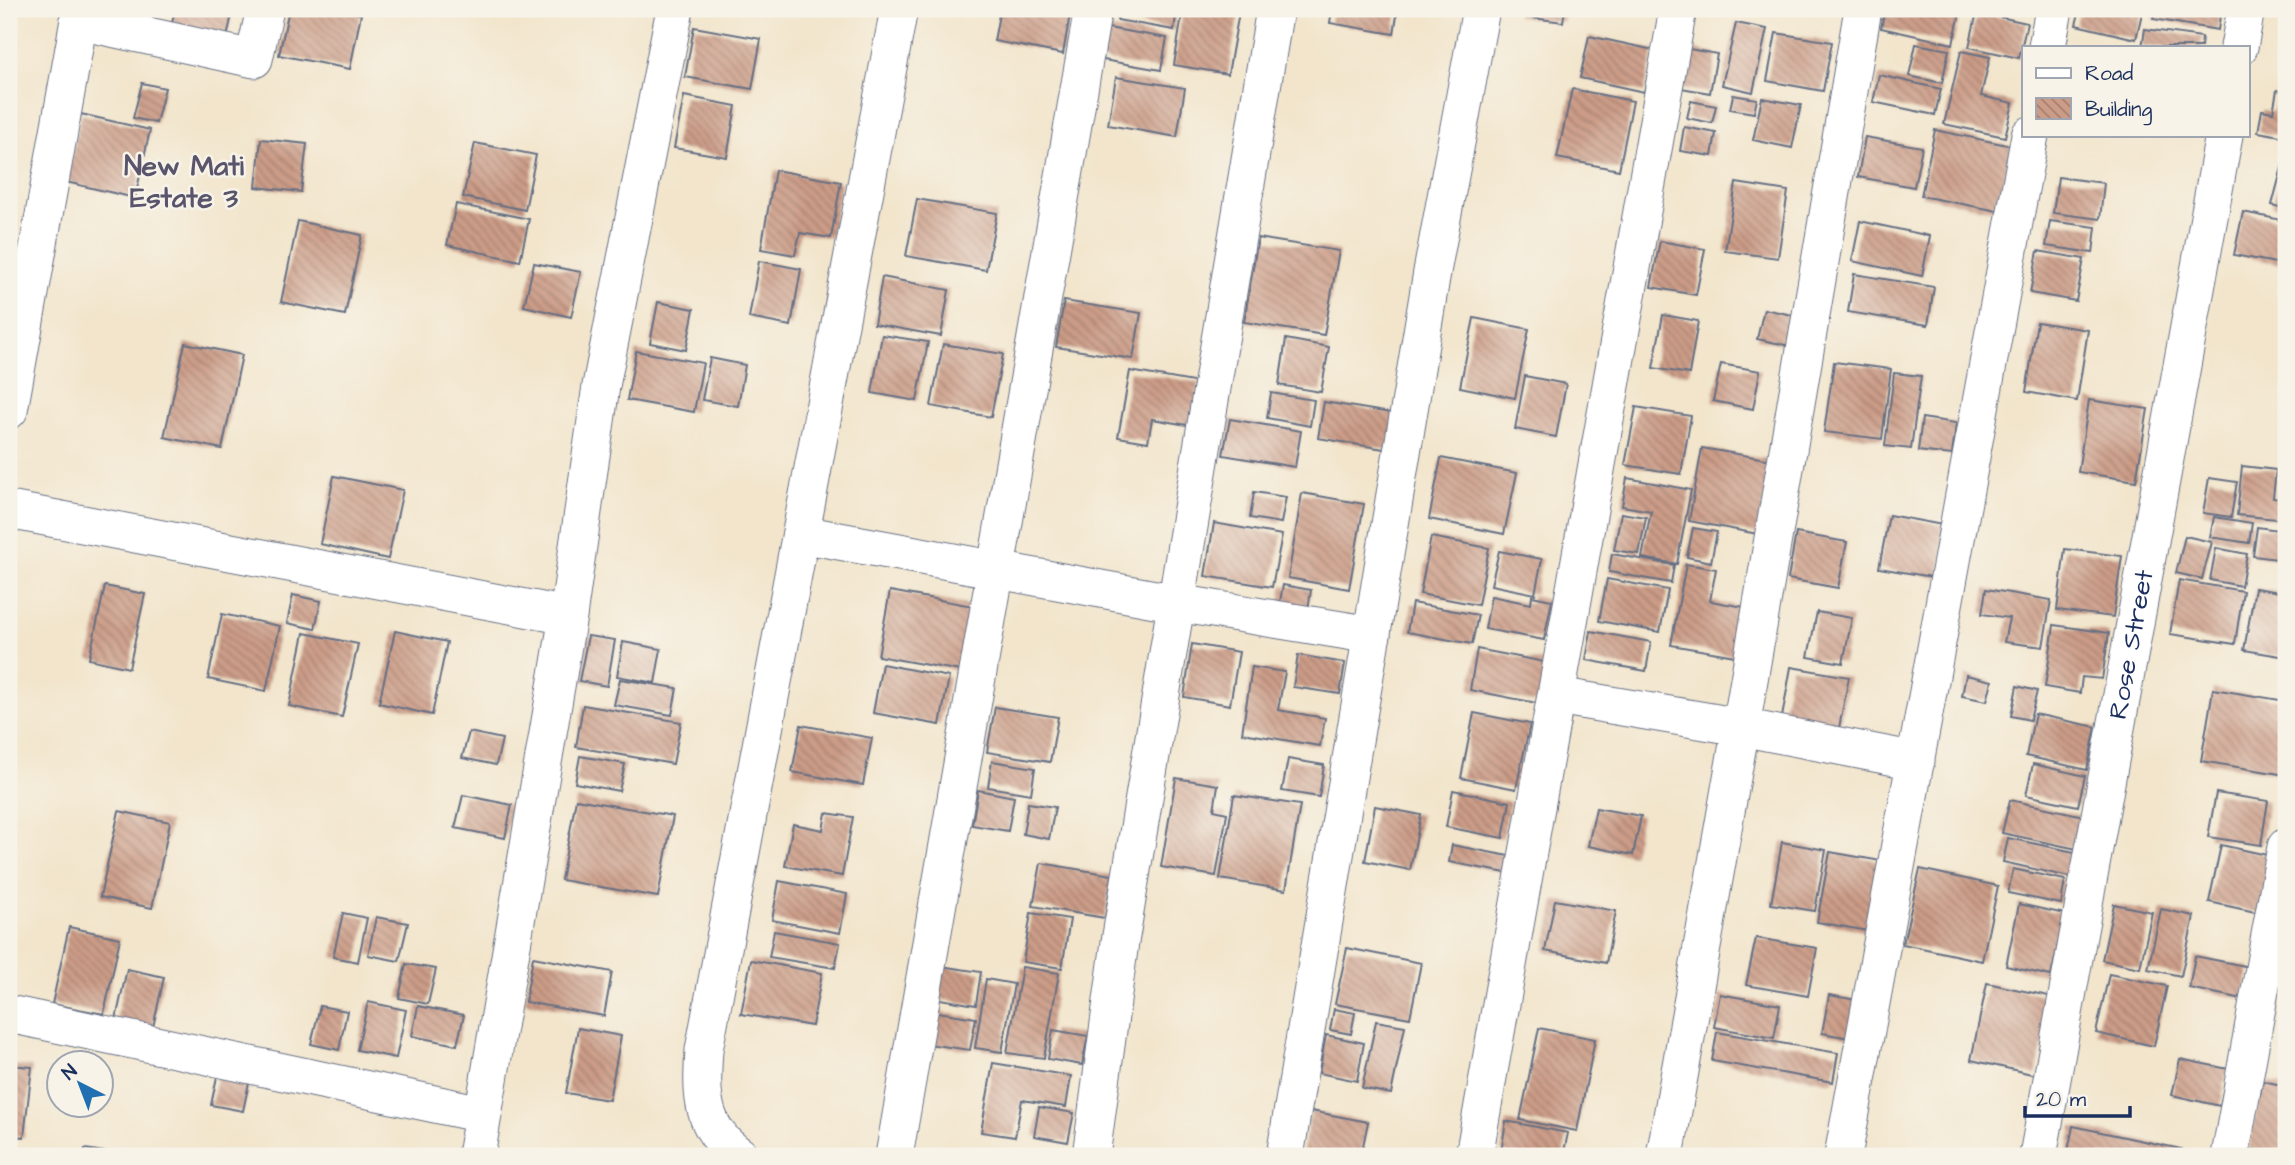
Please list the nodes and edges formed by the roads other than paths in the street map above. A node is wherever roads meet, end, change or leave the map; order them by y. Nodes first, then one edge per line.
1 (265, 9) edge
2 (675, 9) edge
3 (899, 9) edge
4 (1093, 9) edge
5 (1275, 9) edge
6 (1481, 9) edge
7 (1678, 9) edge
8 (1863, 9) edge
9 (2054, 9) edge
10 (2246, 9) edge
11 (80, 15) edge
12 (2047, 46) edge
13 (2239, 46) edge
14 (2031, 136) edge
15 (2224, 136) edge
16 (9, 410) edge
17 (9, 510) edge
18 (801, 534) junction
19 (995, 569) junction
20 (1177, 603) junction
21 (568, 616) junction
22 (1372, 635) junction
23 (1557, 696) junction
24 (1741, 727) junction
25 (1916, 761) junction
26 (2286, 847) edge
27 (9, 1014) edge
28 (482, 1114) junction
29 (476, 1156) edge
30 (740, 1156) edge
31 (894, 1156) edge
32 (1091, 1156) edge
33 (1285, 1156) edge
34 (1474, 1156) edge
35 (1665, 1156) edge
36 (1843, 1156) edge
37 (2038, 1156) edge
38 (2230, 1156) edge

1 - 11 street
2 - 21 street
3 - 18 street
4 - 19 street
5 - 20 street
6 - 22 street
7 - 23 street
8 - 24 street
9 - 12 street
10 - 13 street
11 - 16 street
14 - 25 street
15 - 37 street, Rose Street
17 - 21 street
18 - 19 street
18 - 30 street
19 - 20 street
19 - 31 street
20 - 22 street
20 - 32 street
21 - 28 street
22 - 33 street
23 - 24 street
23 - 34 street
24 - 25 street
24 - 35 street
25 - 36 street
26 - 38 street
27 - 28 street
28 - 29 street

